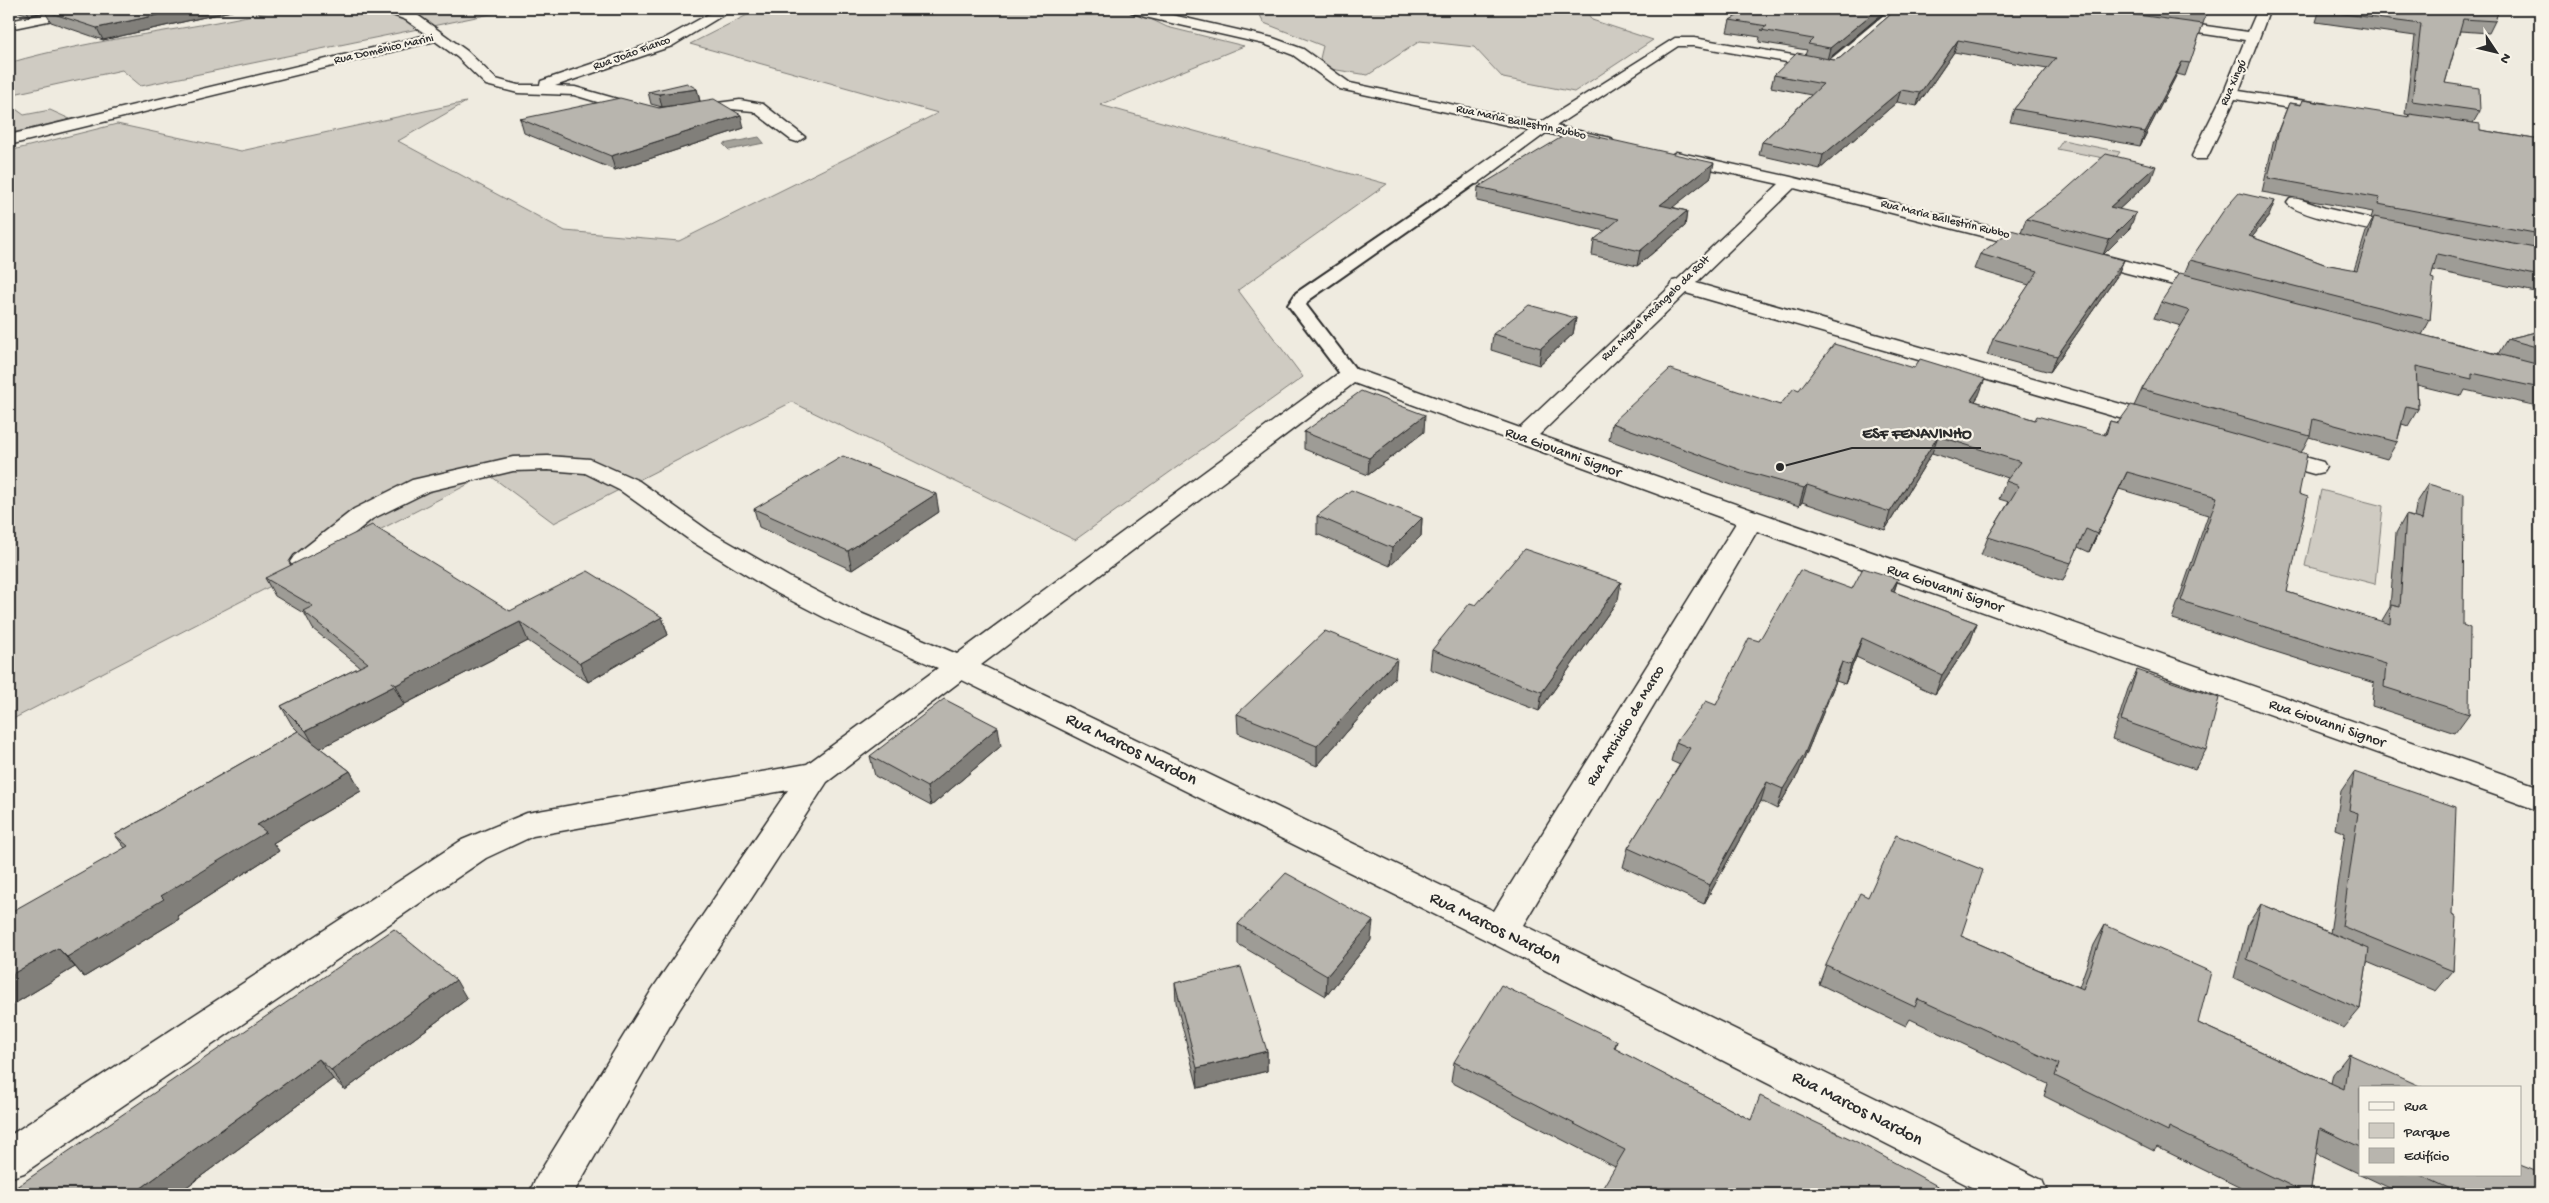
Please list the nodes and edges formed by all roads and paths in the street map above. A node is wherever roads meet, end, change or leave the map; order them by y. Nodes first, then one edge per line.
1 (88, 9) edge
2 (389, 9) edge
3 (727, 9) edge
4 (1135, 9) edge
5 (1898, 9) edge
6 (2264, 9) edge
7 (2149, 22) edge
8 (9, 25) edge
9 (438, 36) junction
10 (2254, 37) junction
11 (533, 88) junction
12 (2230, 94) junction
13 (2336, 110) edge
14 (1544, 128) junction
15 (797, 137) dead end
16 (9, 140) edge
17 (1620, 144) edge
18 (1658, 152) edge
19 (2200, 156) dead end
20 (1471, 180) joint
21 (1791, 182) junction
22 (2296, 203) edge
23 (2418, 234) edge
24 (2053, 248) edge
25 (2072, 253) edge
26 (1680, 285) junction
27 (2225, 293) edge
28 (1351, 376) junction
29 (2180, 428) edge
30 (1523, 438) junction
31 (2247, 448) edge
32 (2314, 467) dead end
33 (1751, 520) junction
34 (303, 562) edge
35 (960, 667) junction
36 (816, 774) junction
37 (2540, 799) edge
38 (1501, 931) junction
39 (9, 1159) edge
40 (550, 1194) edge
41 (2027, 1194) edge

1 - 8 street
2 - 9 street
3 - 11 street, Rua João Fianco
4 - 14 street, Rua Maria Ballestrin Rubbo
5 - 14 street
6 - 10 street, Rua Xingú
7 - 10 street
9 - 11 street, Rua Domênico Marini
9 - 16 street, Rua Domênico Marini
10 - 12 street, Rua Xingú
11 - 15 street, Rua Domênico Marini
12 - 13 street
12 - 19 street, Rua Xingú
14 - 17 street, Rua Maria Ballestrin Rubbo
14 - 20 street
18 - 21 street, Rua Maria Ballestrin Rubbo
20 - 28 lane
21 - 24 street, Rua Maria Ballestrin Rubbo
21 - 26 street, Rua Miguel Arcângelo da Rolt
22 - 23 street
25 - 27 street
26 - 29 street
26 - 30 street, Rua Miguel Arcângelo da Rolt
28 - 30 street, Rua Giovanni Signor
28 - 35 street
30 - 33 street, Rua Giovanni Signor
31 - 32 street
33 - 37 street, Rua Giovanni Signor
33 - 38 street, Rua Archidio de Marco
34 - 35 street, Rua Marcos Nardon
35 - 36 street
35 - 38 street, Rua Marcos Nardon
36 - 39 street
36 - 40 street
38 - 41 street, Rua Marcos Nardon

